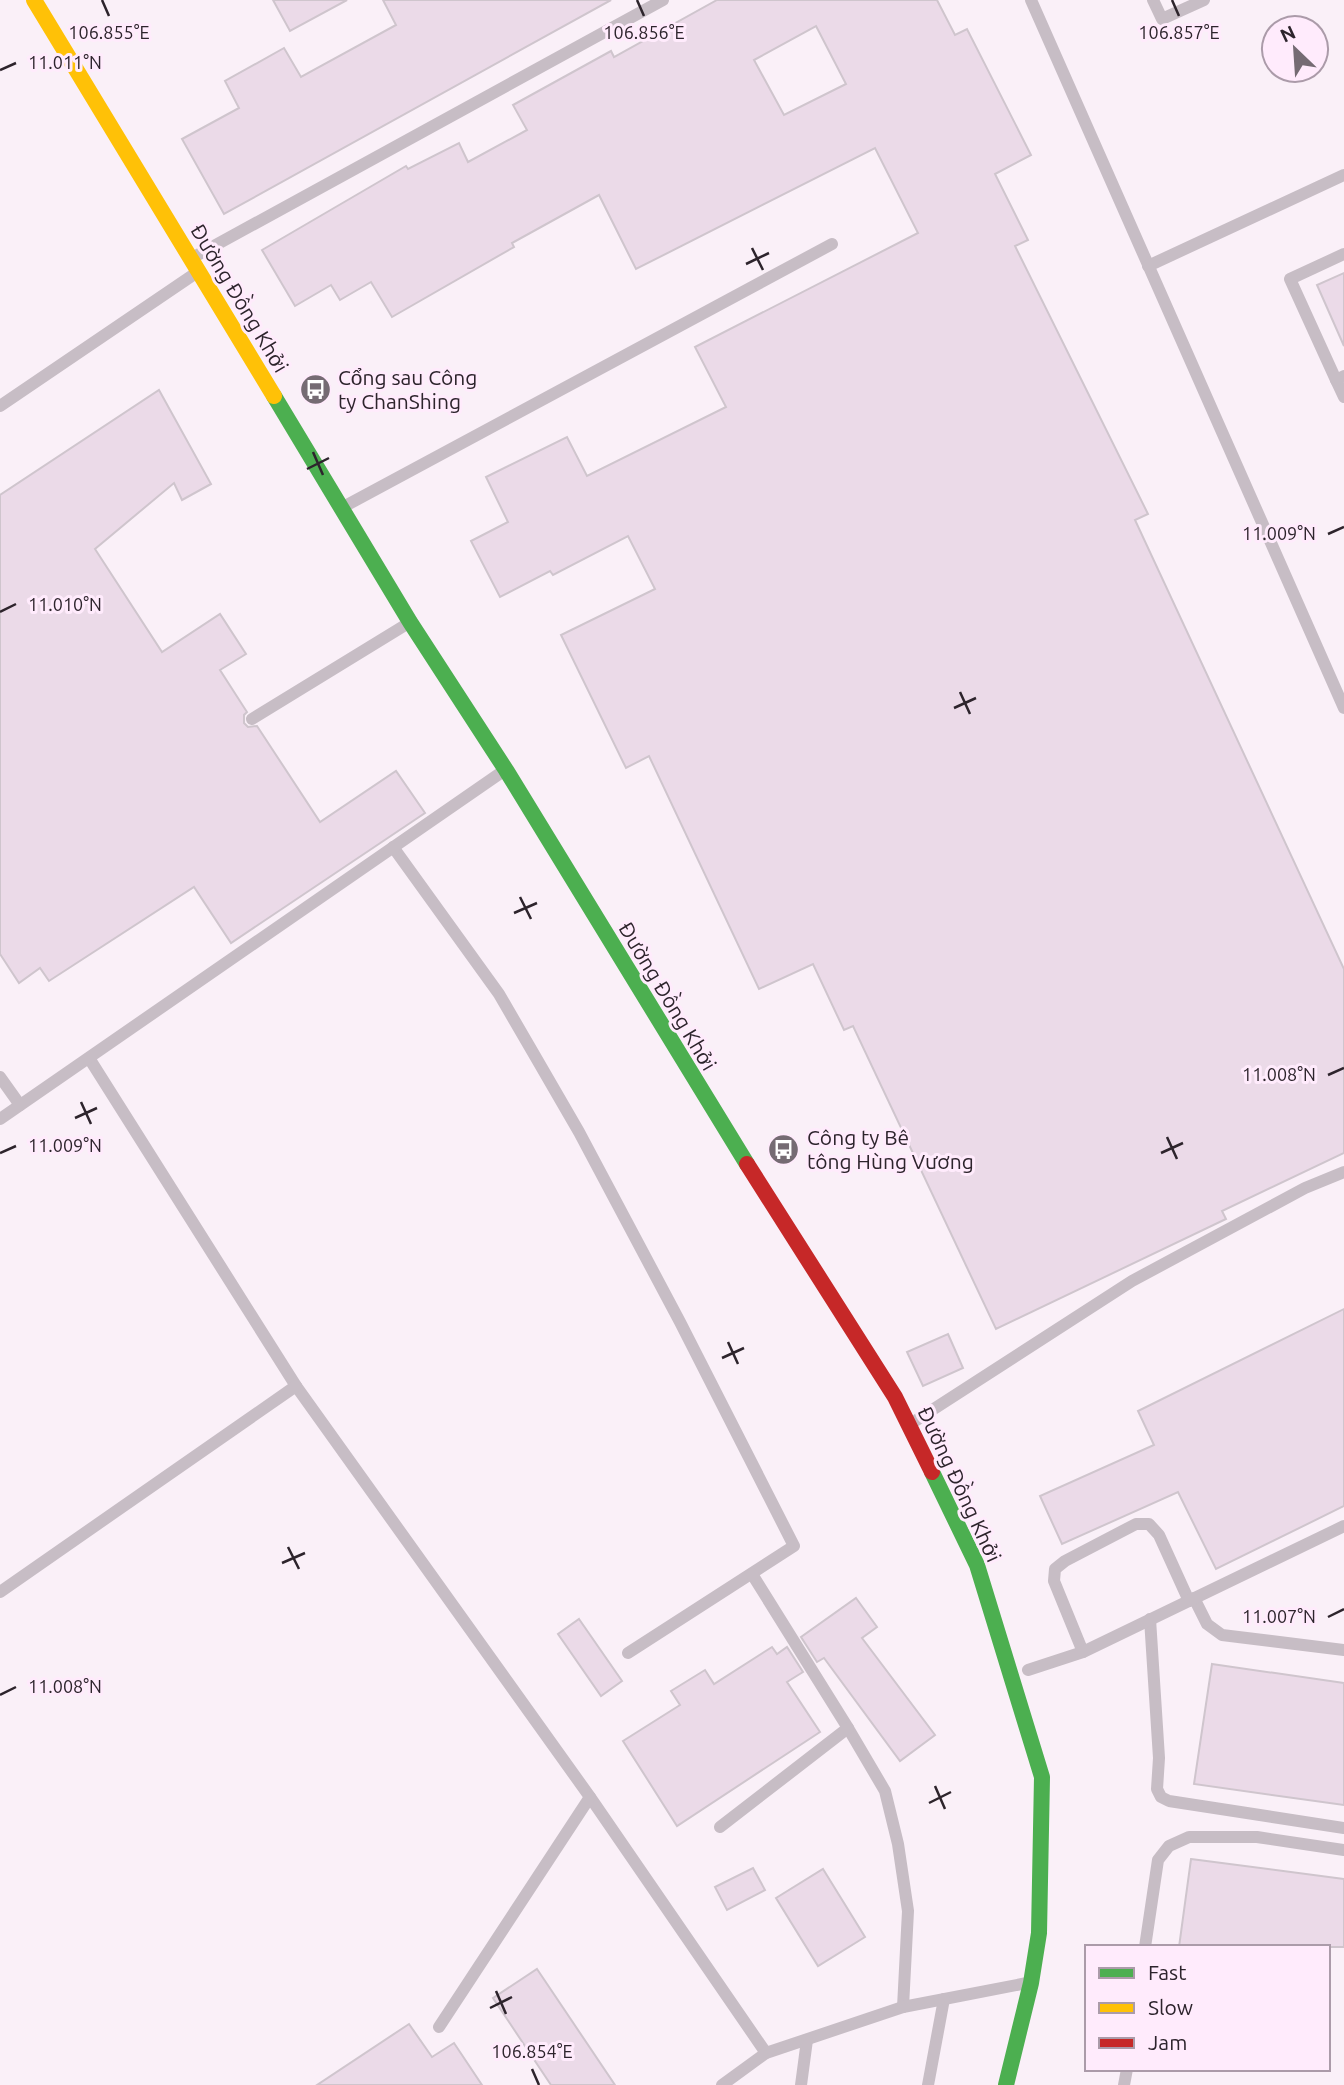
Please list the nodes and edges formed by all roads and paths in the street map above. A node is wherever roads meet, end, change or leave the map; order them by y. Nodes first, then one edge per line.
1 (34, 0) edge
2 (663, 0) edge
3 (1031, 0) edge
4 (1153, 0) edge
5 (1204, 0) edge
6 (1344, 175) edge
7 (832, 244) dead end
8 (1344, 254) edge
9 (195, 264) junction
10 (1147, 266) junction
11 (1340, 378) edge
12 (1344, 397) edge
13 (0, 406) edge
14 (342, 508) junction
15 (410, 621) junction
16 (1343, 703) edge
17 (252, 719) dead end
18 (506, 770) junction
19 (393, 847) junction
20 (89, 1058) junction
21 (0, 1077) edge
22 (20, 1105) junction
23 (0, 1119) edge
24 (1344, 1172) edge
25 (296, 1386) junction
26 (909, 1425) junction
27 (1344, 1526) edge
28 (752, 1574) junction
29 (0, 1592) edge
30 (1191, 1599) junction
31 (1150, 1619) junction
32 (1344, 1650) edge
33 (1083, 1652) junction
34 (628, 1653) dead end
35 (1028, 1670) dead end
36 (848, 1728) junction
37 (590, 1797) junction
38 (720, 1827) dead end
39 (1344, 1828) edge
40 (1344, 1850) edge
41 (1145, 1945) edge
42 (1031, 1983) junction
43 (944, 1999) junction
44 (903, 2007) junction
45 (439, 2027) dead end
46 (807, 2040) junction
47 (766, 2053) junction
48 (722, 2085) edge
49 (801, 2085) edge
50 (928, 2085) edge
51 (1006, 2085) edge

1 - 9 main road, Đường Đồng Khởi
2 - 9 lane
3 - 10 lane
4 - 5 lane
6 - 10 lane
7 - 14 lane
8 - 11 lane
9 - 13 lane
9 - 14 main road, Đường Đồng Khởi
10 - 16 lane
11 - 12 lane
14 - 15 main road, Đường Đồng Khởi
15 - 17 lane
15 - 18 main road, Đường Đồng Khởi
18 - 19 lane
18 - 26 main road, Đường Đồng Khởi
19 - 20 lane
19 - 28 lane
20 - 22 lane
20 - 25 lane
21 - 22 lane
22 - 23 lane
24 - 26 lane
25 - 29 lane
25 - 37 lane
26 - 42 main road, Đường Đồng Khởi
27 - 30 lane
28 - 34 lane
28 - 36 lane
30 - 31 lane
30 - 32 lane
30 - 33 lane
31 - 33 lane
31 - 39 lane
33 - 35 lane
36 - 38 lane
36 - 44 lane
37 - 45 lane
37 - 47 lane
40 - 41 lane
42 - 43 lane
42 - 51 main road, Đường Đồng Khởi
43 - 44 lane
43 - 50 lane
44 - 46 lane
46 - 47 lane
46 - 49 lane
47 - 48 lane

